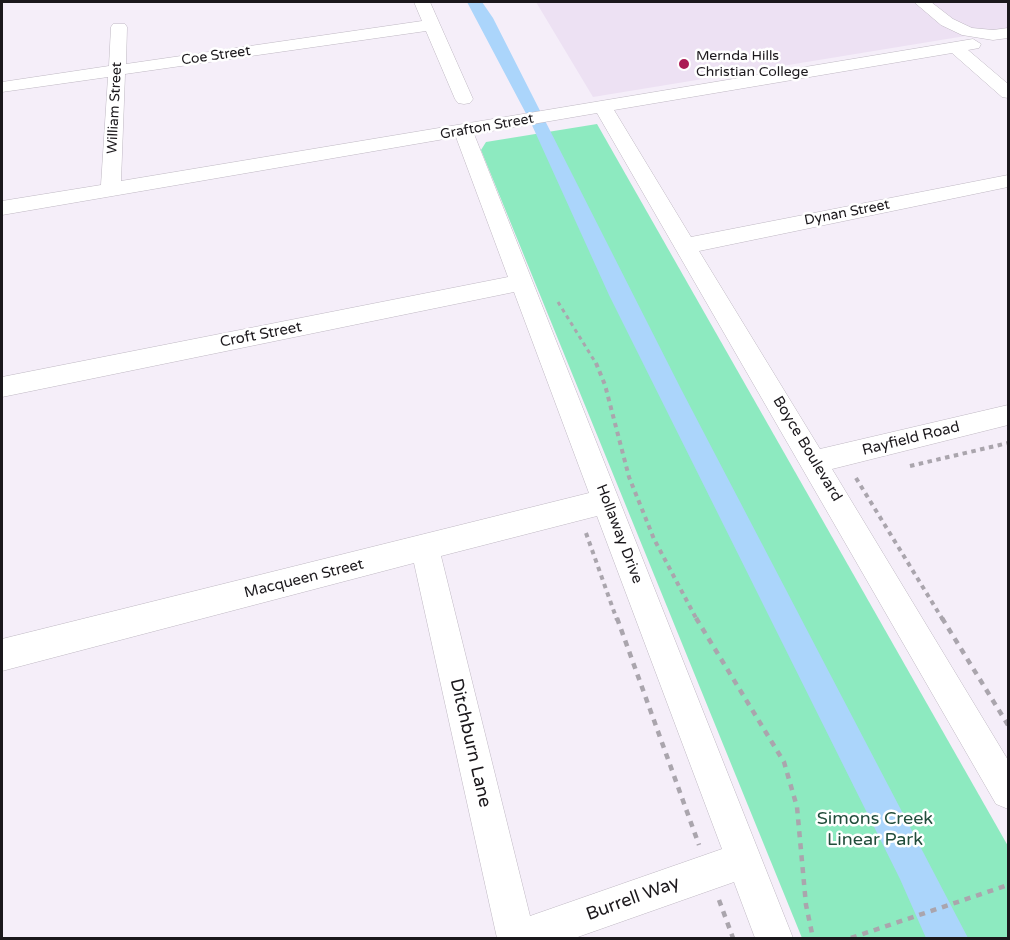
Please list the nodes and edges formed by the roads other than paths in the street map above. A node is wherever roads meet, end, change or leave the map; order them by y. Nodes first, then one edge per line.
1 (422, 2) edge
2 (922, 2) edge
3 (431, 25) junction
4 (118, 27) dead end
5 (1008, 33) edge
6 (116, 70) junction
7 (2, 87) edge
8 (1008, 93) edge
9 (464, 99) dead end
10 (591, 109) junction
11 (463, 131) junction
12 (1008, 181) edge
13 (111, 190) junction
14 (2, 208) edge
15 (686, 246) junction
16 (520, 283) junction
17 (2, 387) edge
18 (1008, 415) edge
19 (814, 462) junction
20 (606, 501) junction
21 (424, 548) junction
22 (2, 656) edge
23 (1008, 792) edge
24 (743, 860) junction
25 (516, 939) edge
26 (522, 939) edge
27 (774, 939) edge

1 - 3 street
2 - 5 street
3 - 6 street, Coe Street
3 - 9 street
4 - 6 street, William Street
6 - 7 street, Coe Street
6 - 13 street, William Street
8 - 10 street, Grafton Street
10 - 11 street, Grafton Street
10 - 15 street, Boyce Boulevard
11 - 13 street, Grafton Street
11 - 16 street, Hollaway Drive
12 - 15 street, Dynan Street
13 - 14 street, Grafton Street
15 - 19 street, Boyce Boulevard
16 - 17 street, Croft Street
16 - 20 street, Hollaway Drive
18 - 19 street, Rayfield Road
19 - 23 street, Boyce Boulevard
20 - 21 street, Macqueen Street
20 - 24 street, Hollaway Drive
21 - 22 street, Macqueen Street
21 - 25 street, Ditchburn Lane
24 - 26 street, Burrell Way
24 - 27 street, Hollaway Drive

